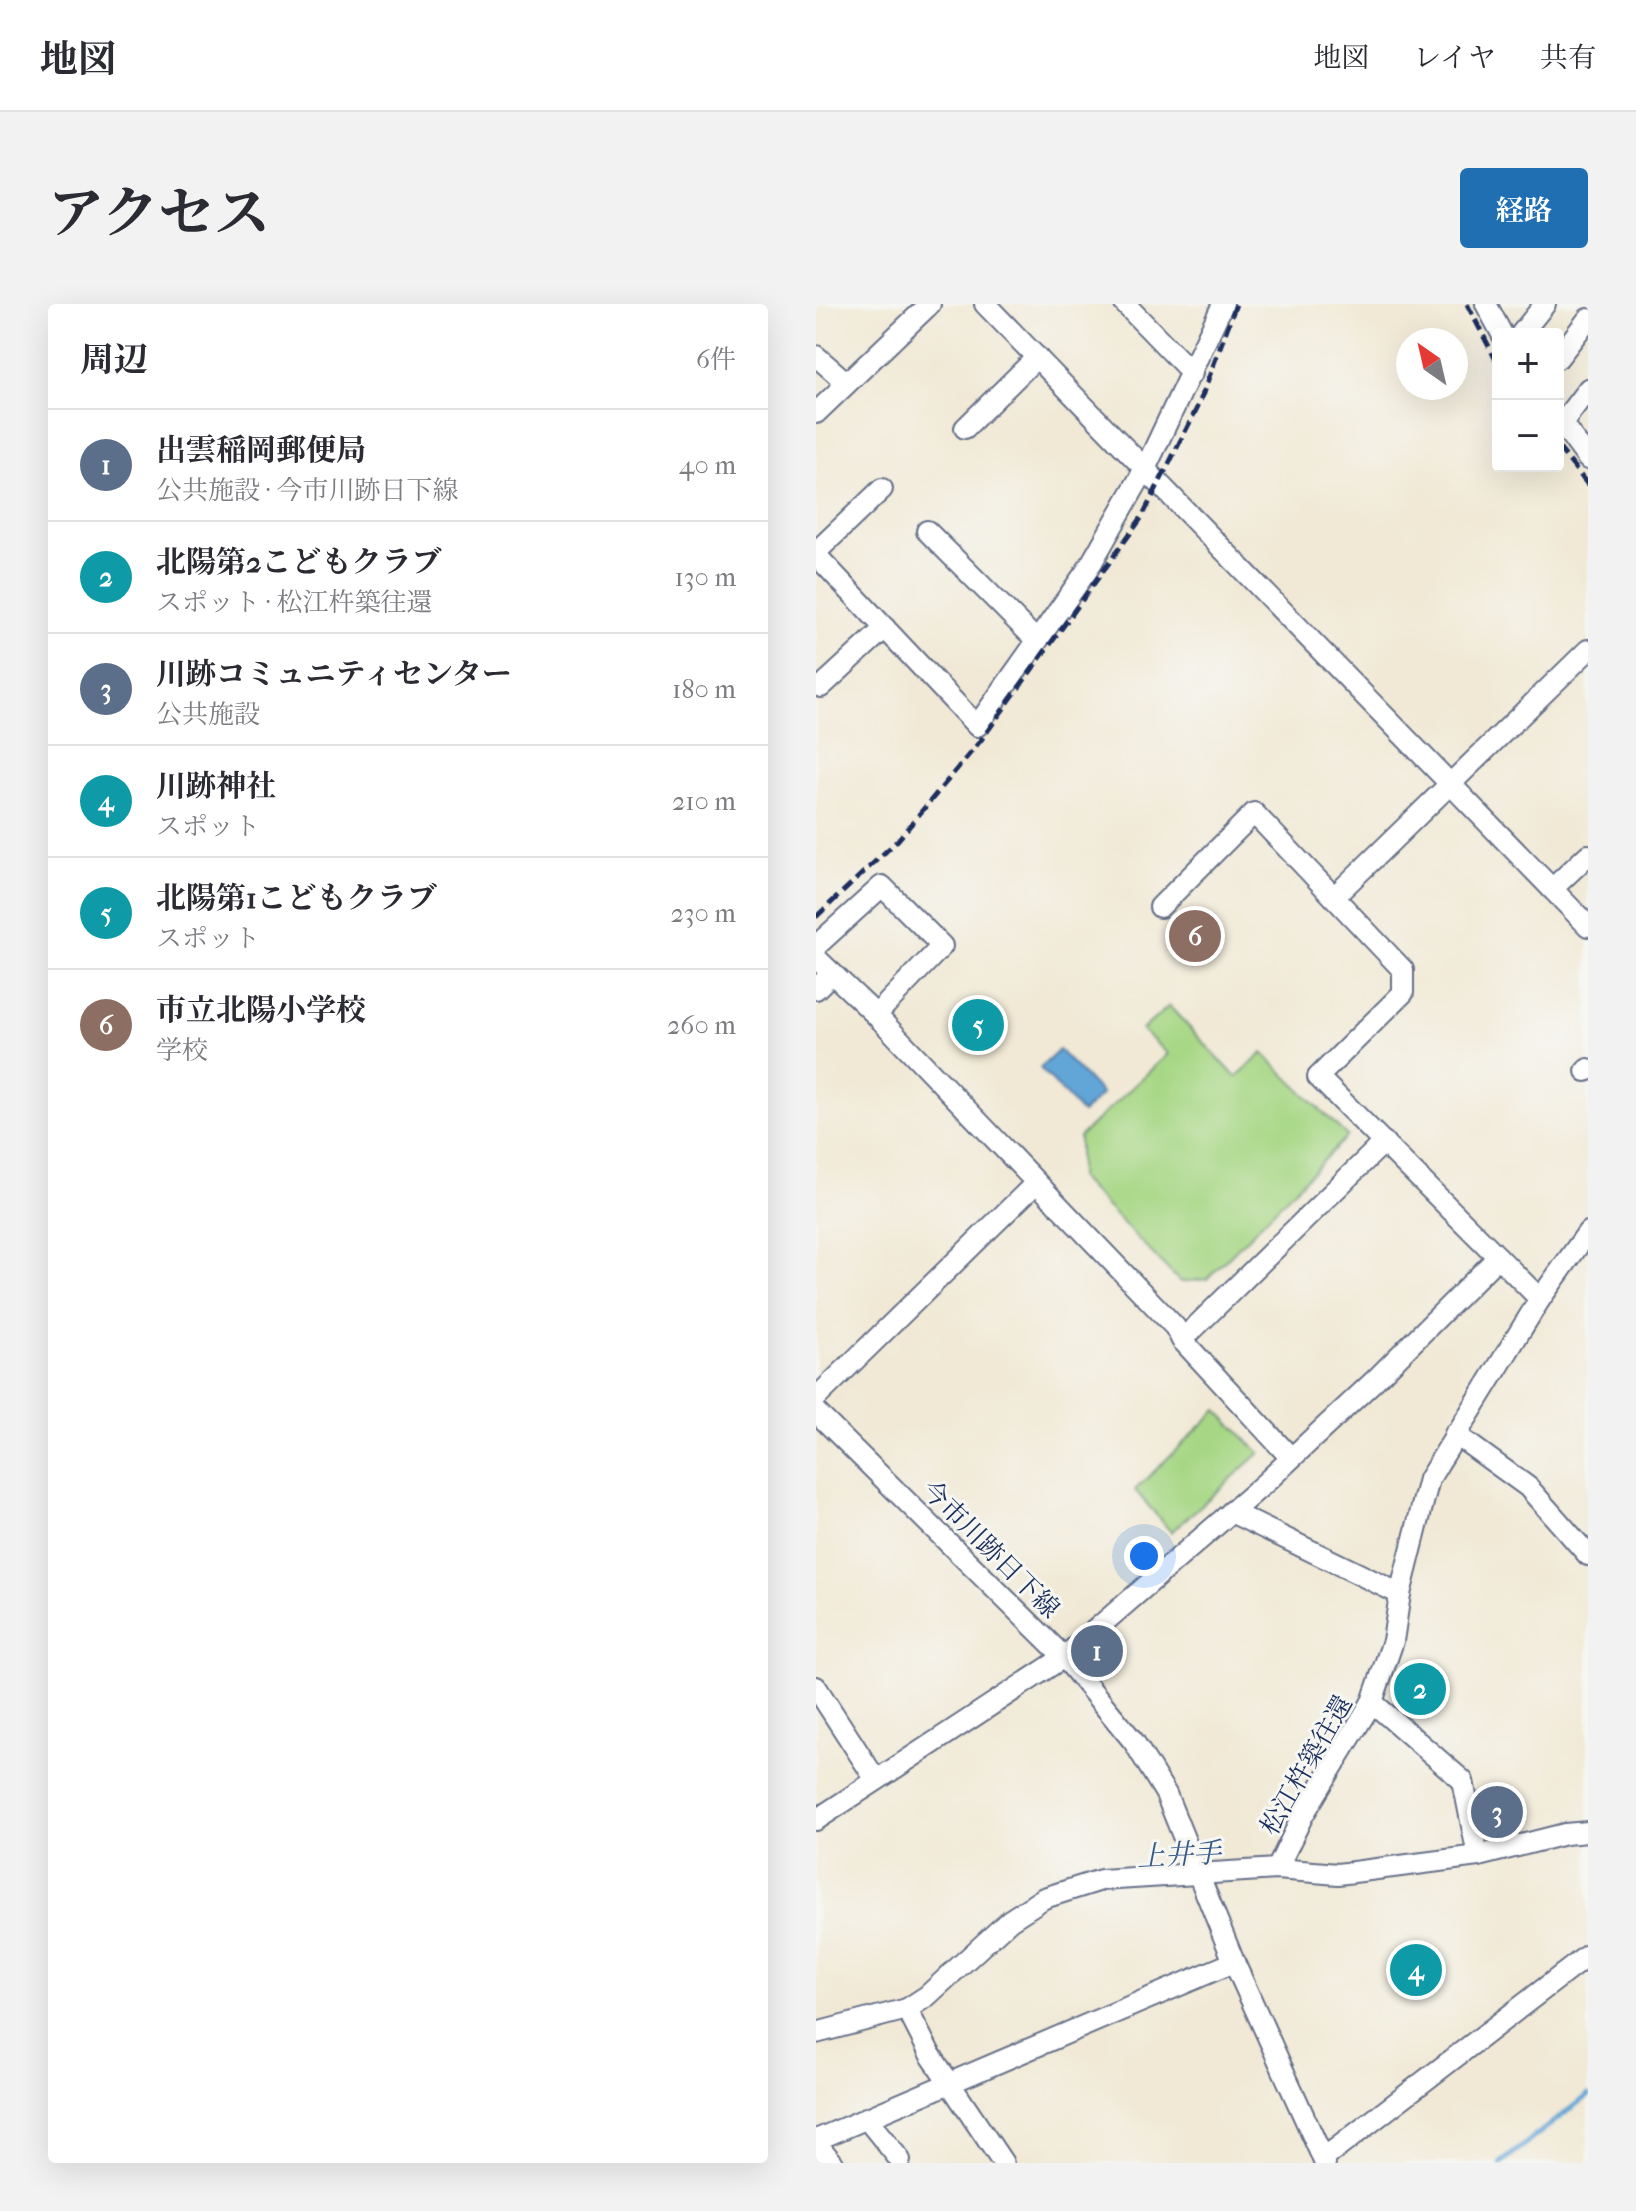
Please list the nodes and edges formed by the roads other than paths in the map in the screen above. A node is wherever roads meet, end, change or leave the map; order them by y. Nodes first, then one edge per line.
1 (930, 304) edge
2 (985, 304) edge
3 (1125, 304) edge
4 (1223, 304) edge
5 (1486, 304) edge
6 (1545, 304) edge
7 (1588, 319) edge
8 (1499, 328) edge
9 (1526, 328) edge
10 (1564, 350) edge
11 (816, 356) edge
12 (1037, 357) junction
13 (1192, 373) junction
14 (847, 383) junction
15 (1588, 389) edge
16 (816, 413) edge
17 (1564, 416) edge
18 (1564, 426) edge
19 (965, 428) dead end
20 (1588, 459) edge
21 (1146, 467) junction
22 (882, 489) dead end
23 (927, 531) dead end
24 (816, 554) edge
25 (885, 628) junction
26 (1037, 641) junction
27 (1588, 650) edge
28 (821, 687) dead end
29 (1452, 785) junction
30 (1588, 855) edge
31 (1552, 889) junction
32 (1334, 897) junction
33 (1160, 907) dead end
34 (1586, 919) edge
35 (816, 946) edge
36 (816, 958) edge
37 (832, 973) junction
38 (816, 989) edge
39 (876, 1015) junction
40 (1384, 1142) junction
41 (1035, 1184) junction
42 (1588, 1232) edge
43 (1498, 1257) junction
44 (1540, 1299) junction
45 (1182, 1340) junction
46 (816, 1398) edge
47 (816, 1412) edge
48 (1455, 1434) junction
49 (1291, 1458) junction
50 (1231, 1512) junction
51 (1588, 1555) edge
52 (1400, 1594) junction
53 (1064, 1657) junction
54 (816, 1687) edge
55 (1372, 1702) junction
56 (876, 1780) junction
57 (816, 1820) edge
58 (1588, 1832) edge
59 (1478, 1856) junction
60 (1277, 1869) junction
61 (1199, 1873) junction
62 (1588, 1955) edge
63 (1234, 1962) junction
64 (907, 2009) junction
65 (816, 2033) edge
66 (948, 2082) junction
67 (866, 2118) junction
68 (816, 2142) edge
69 (900, 2160) dead end
70 (1324, 2161) edge
71 (833, 2163) edge
72 (1003, 2163) edge

1 - 14 street
2 - 12 street
3 - 13 street
4 - 13 street
5 - 8 street
6 - 9 street
7 - 10 street
11 - 14 street
12 - 19 street
12 - 21 street
13 - 21 street
14 - 16 street
15 - 17 street
18 - 20 street
21 - 26 street
21 - 29 street
22 - 24 street
23 - 26 street
24 - 25 street
25 - 26 street
25 - 28 street
27 - 29 street
29 - 31 street
29 - 32 street
30 - 31 street
31 - 34 street
32 - 33 street
32 - 40 street
35 - 39 street
36 - 37 street
37 - 38 street
37 - 39 street
39 - 41 street
40 - 43 street
40 - 45 street
41 - 45 street
41 - 46 street
42 - 44 street, 松江杵築往還
43 - 44 street
43 - 49 street
44 - 48 street, 松江杵築往還
45 - 49 street
47 - 53 street, 今市川跡日下線
48 - 51 street
48 - 52 street, 松江杵築往還
49 - 50 street
50 - 52 street
50 - 53 street
52 - 55 street, 松江杵築往還
53 - 56 street
53 - 61 street, 今市川跡日下線
54 - 56 street
55 - 59 street
55 - 60 street, 松江杵築往還
56 - 57 street
58 - 59 street
59 - 60 street
60 - 61 street, 松江杵築往還
61 - 63 street, 今市川跡日下線
61 - 64 street, 松江杵築往還
62 - 70 street
63 - 66 street
63 - 70 street, 今市川跡日下線
64 - 65 street, 松江杵築往還
64 - 66 street
66 - 67 street
66 - 72 street
67 - 68 street
67 - 69 street
68 - 71 street

